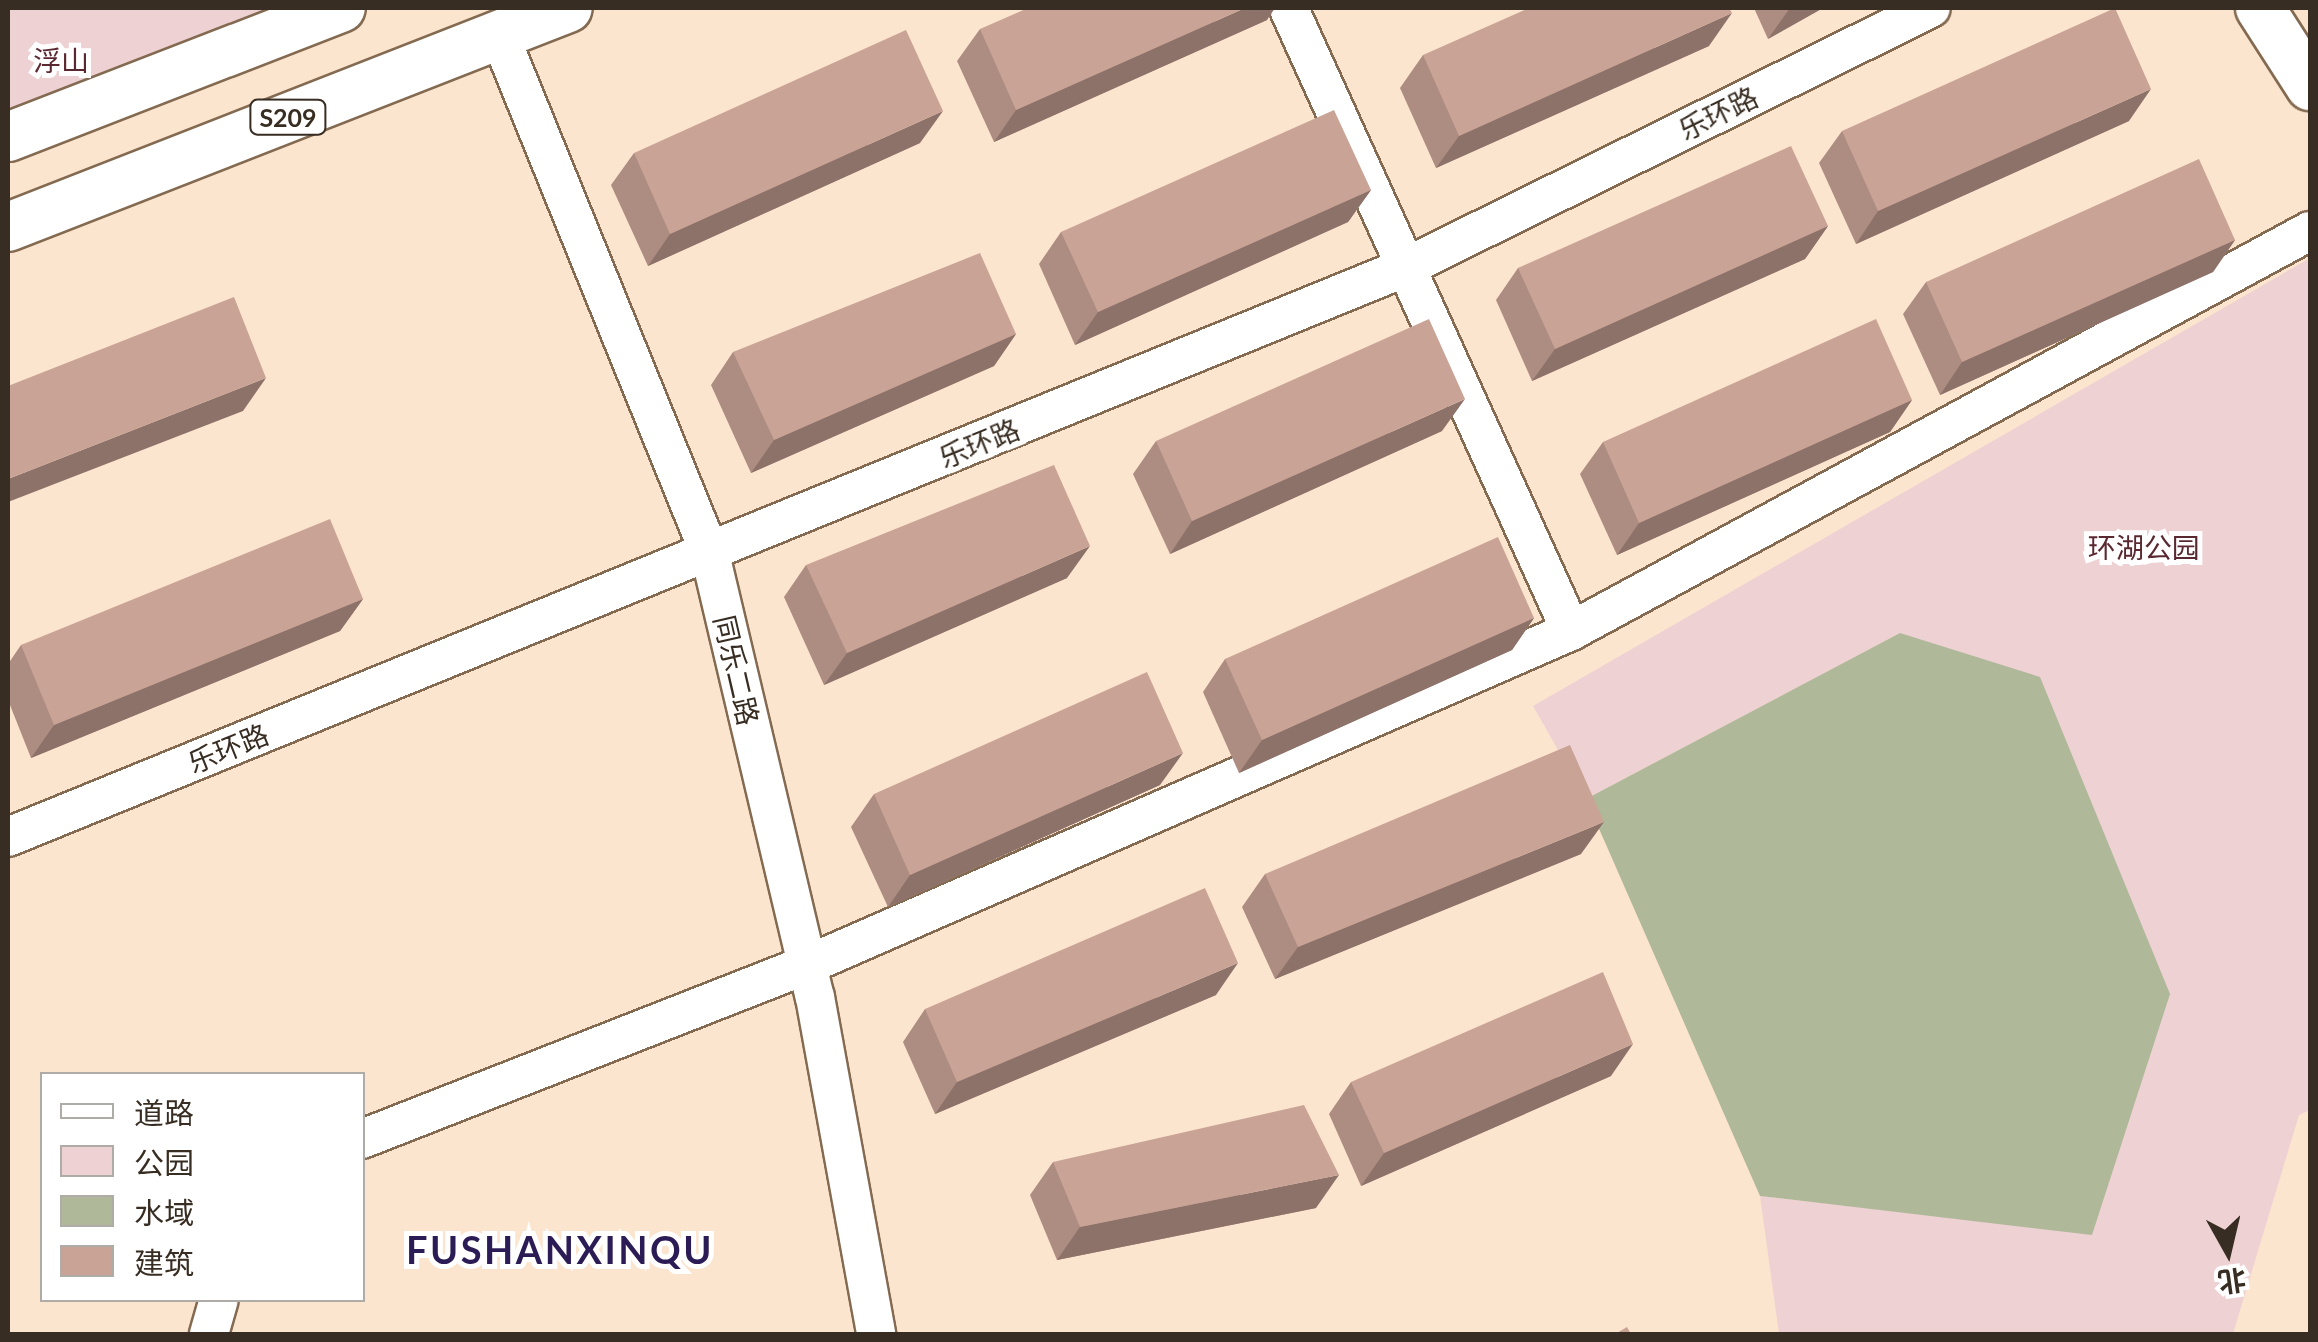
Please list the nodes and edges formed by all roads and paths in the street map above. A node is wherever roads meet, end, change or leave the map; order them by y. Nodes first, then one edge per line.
1 (341, 8) edge
2 (568, 8) edge
3 (1931, 8) edge
4 (2260, 8) edge
5 (1289, 9) edge
6 (499, 34) junction
7 (2310, 86) edge
8 (8, 136) edge
9 (8, 226) edge
10 (2310, 231) edge
11 (1406, 268) junction
12 (710, 554) junction
13 (1571, 631) junction
14 (8, 837) edge
15 (807, 966) junction
16 (365, 1137) edge
17 (218, 1302) edge
18 (209, 1334) edge
19 (876, 1334) edge

1 - 8 main road
2 - 6 main road, S209
3 - 11 street, 乐环路
4 - 7 main road
5 - 11 street
6 - 9 main road, S209
6 - 12 street, 同乐二路
10 - 13 street
11 - 12 street, 乐环路
11 - 13 street
12 - 14 street, 乐环路
12 - 15 street, 同乐二路
13 - 15 street
15 - 16 street
15 - 19 street, 同乐二路
17 - 18 street

